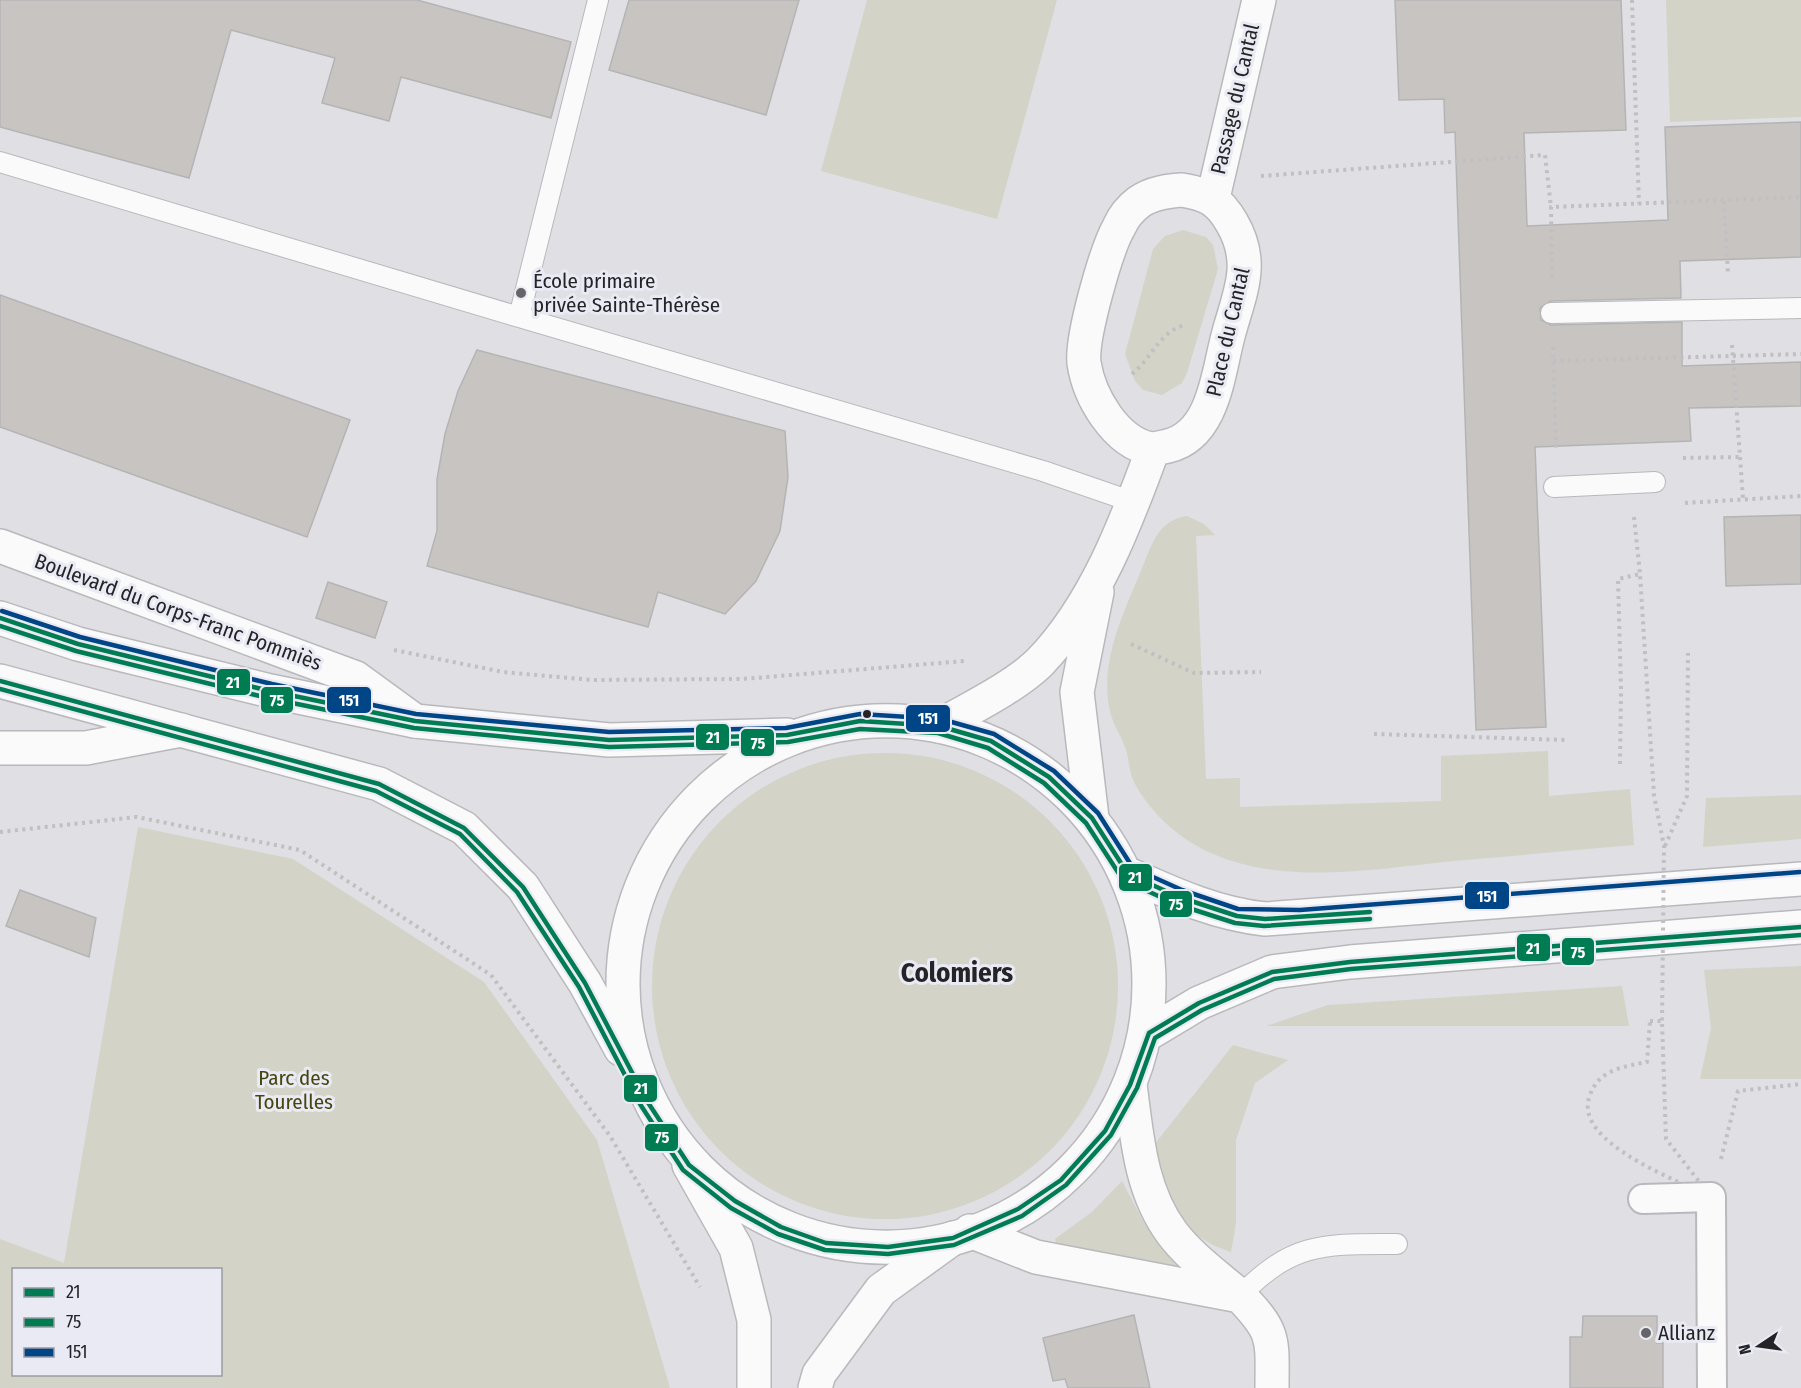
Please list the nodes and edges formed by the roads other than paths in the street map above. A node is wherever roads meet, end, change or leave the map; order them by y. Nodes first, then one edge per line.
1 (598, 0) edge
2 (1259, 0) edge
3 (0, 162) edge
4 (1213, 198) junction
5 (1801, 308) edge
6 (1551, 314) dead end
7 (519, 317) junction
8 (1152, 449) junction
9 (1655, 482) dead end
10 (1554, 487) dead end
11 (1133, 502) junction
12 (0, 546) edge
13 (1099, 577) junction
14 (0, 618) edge
15 (0, 681) edge
16 (415, 721) junction
17 (939, 726) junction
18 (181, 730) junction
19 (787, 735) junction
20 (0, 748) edge
21 (1092, 818) junction
22 (1128, 874) junction
23 (1801, 879) edge
24 (1801, 927) edge
25 (1149, 1033) junction
26 (629, 1064) junction
27 (1130, 1085) junction
28 (689, 1165) junction
29 (1643, 1199) dead end
30 (962, 1234) junction
31 (1397, 1244) dead end
32 (1240, 1296) junction
33 (754, 1388) edge
34 (814, 1388) edge
35 (1272, 1388) edge
36 (1712, 1388) edge

1 - 7 lane
2 - 4 main road, Passage du Cantal
3 - 7 lane
4 - 8 main road, Place du Cantal
4 - 8 main road
5 - 6 lane
7 - 11 lane
8 - 11 main road
9 - 10 lane
11 - 13 main road
12 - 16 main road, Boulevard du Corps-Franc Pommiès
13 - 17 main road
13 - 21 main road
14 - 16 main road, Boulevard du Corps-Franc Pommiès
15 - 18 main road
16 - 19 main road, Boulevard du Corps-Franc Pommiès
17 - 19 main road
17 - 21 main road
18 - 20 main road
18 - 26 main road
19 - 26 main road
21 - 22 main road
22 - 23 main road
22 - 25 main road
24 - 25 main road
25 - 27 main road
26 - 28 main road
27 - 30 main road
27 - 32 main road
28 - 30 main road
28 - 33 main road
29 - 36 street
30 - 32 main road
30 - 34 main road
31 - 32 lane
32 - 35 main road

